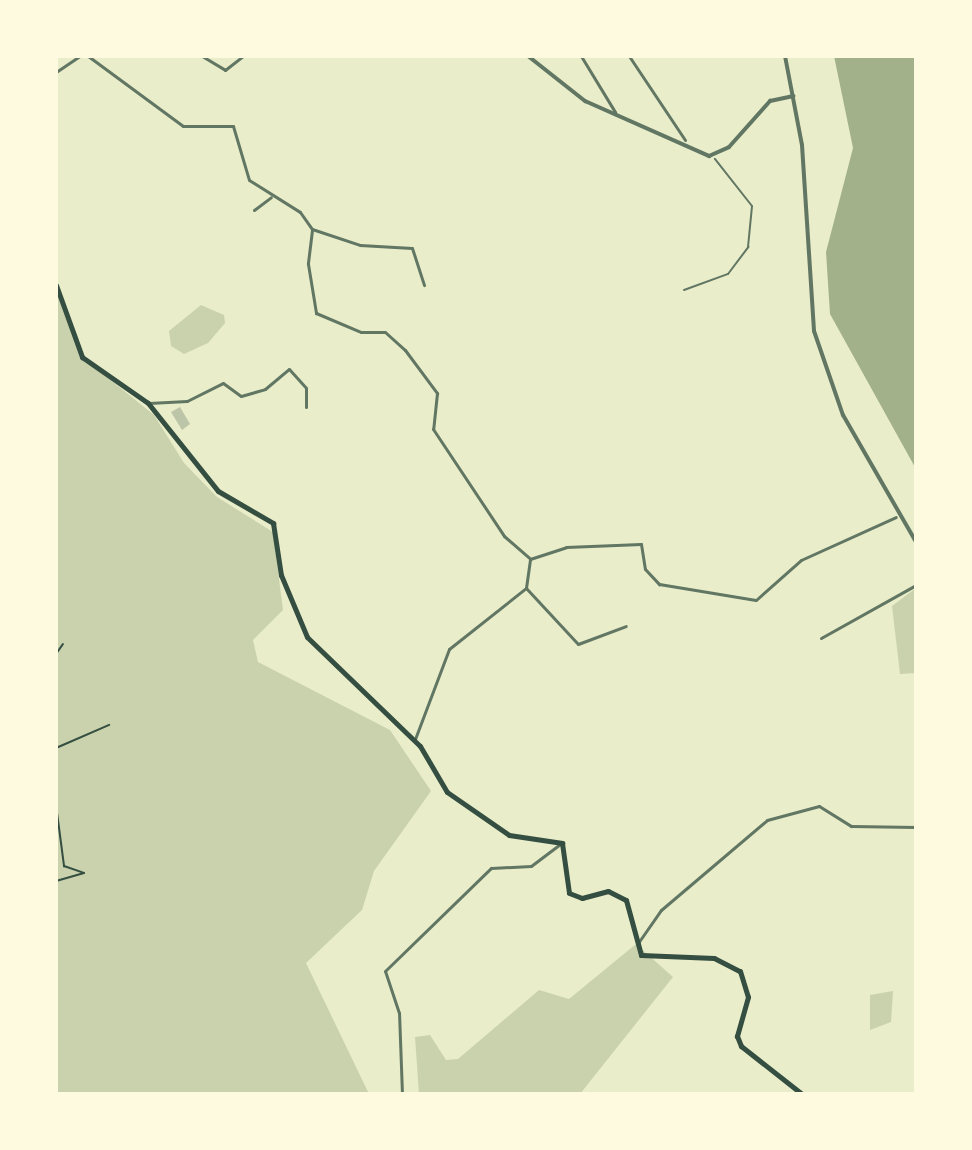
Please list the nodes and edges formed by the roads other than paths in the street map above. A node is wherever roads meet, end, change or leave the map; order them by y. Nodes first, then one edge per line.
1 (80, 56) edge
2 (88, 56) edge
3 (202, 56) edge
4 (243, 56) edge
5 (528, 56) edge
6 (581, 56) edge
7 (629, 56) edge
8 (785, 56) edge
9 (56, 72) edge
10 (793, 96) junction
11 (616, 116) junction
12 (685, 140) junction
13 (715, 159) dead end
14 (271, 197) junction
15 (254, 210) dead end
16 (312, 229) junction
17 (56, 285) edge
18 (424, 285) dead end
19 (684, 290) dead end
20 (148, 403) junction
21 (306, 407) dead end
22 (896, 517) junction
23 (916, 542) edge
24 (530, 559) junction
25 (916, 585) edge
26 (526, 588) junction
27 (626, 626) dead end
28 (821, 638) dead end
29 (414, 742) junction
30 (916, 827) edge
31 (562, 843) junction
32 (636, 944) junction
33 (402, 1094) edge
34 (802, 1094) edge

1 - 9 street
2 - 14 street
3 - 4 street
5 - 11 street
6 - 11 street
7 - 12 street
8 - 10 street
10 - 12 street
10 - 22 street
11 - 12 street
13 - 19 lane
14 - 15 street
14 - 16 street
16 - 18 street
16 - 24 street
17 - 20 main road
20 - 21 street
20 - 29 main road
22 - 23 street
22 - 24 street
24 - 26 street
25 - 28 street
26 - 27 street
26 - 29 street
29 - 31 main road
30 - 32 street
31 - 32 main road
31 - 33 street
32 - 34 main road

